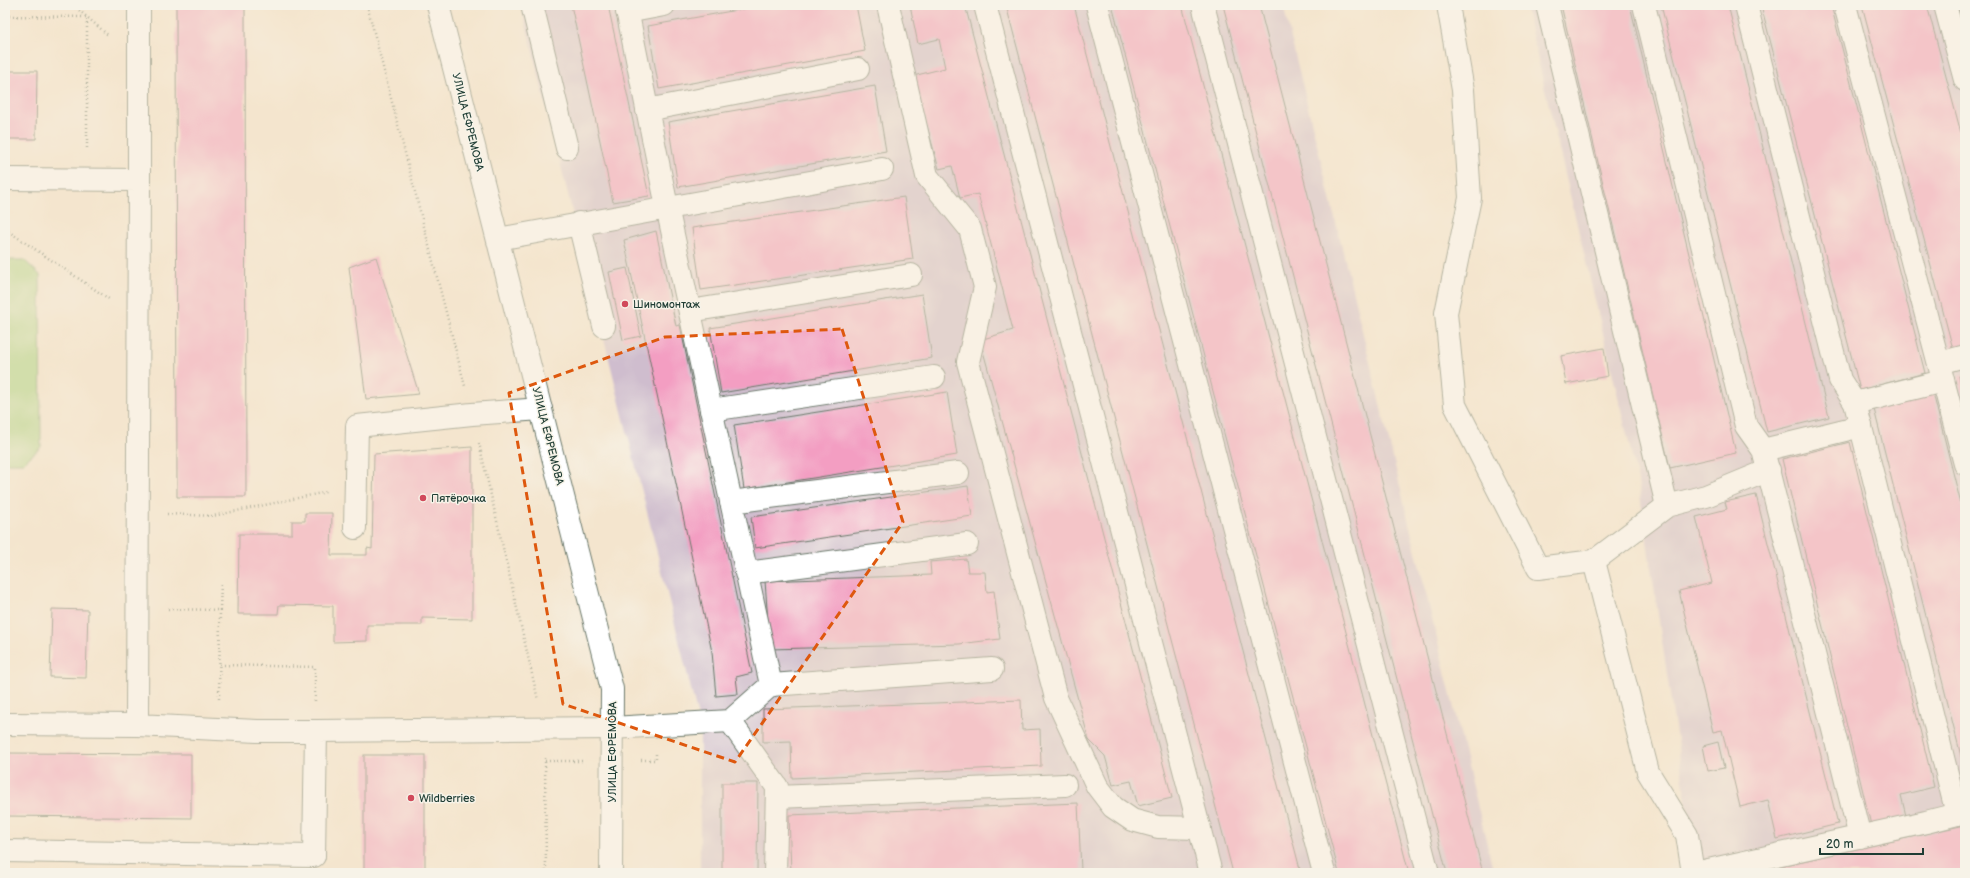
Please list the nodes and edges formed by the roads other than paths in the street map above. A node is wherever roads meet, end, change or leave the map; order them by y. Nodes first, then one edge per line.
1 (139, 5) edge
2 (438, 5) edge
3 (532, 5) edge
4 (664, 5) edge
5 (888, 5) edge
6 (985, 5) edge
7 (1097, 5) edge
8 (1203, 5) edge
9 (1448, 5) edge
10 (1546, 5) edge
11 (1644, 5) edge
12 (1746, 5) edge
13 (1845, 5) edge
14 (1945, 5) edge
15 (627, 9) edge
16 (858, 69) dead end
17 (1965, 80) edge
18 (647, 110) junction
19 (567, 148) dead end
20 (882, 169) dead end
21 (5, 179) edge
22 (139, 180) junction
23 (667, 207) junction
24 (579, 223) junction
25 (498, 239) junction
26 (911, 274) dead end
27 (690, 311) junction
28 (604, 326) dead end
29 (1965, 356) edge
30 (1941, 372) junction
31 (934, 377) dead end
32 (1855, 402) junction
33 (541, 410) junction
34 (711, 410) junction
35 (1861, 426) junction
36 (1766, 460) junction
37 (1965, 464) edge
38 (958, 473) dead end
39 (731, 502) junction
40 (1667, 506) junction
41 (355, 528) dead end
42 (967, 544) dead end
43 (1594, 561) junction
44 (746, 573) junction
45 (992, 669) dead end
46 (771, 685) junction
47 (730, 721) junction
48 (5, 724) edge
49 (137, 725) junction
50 (612, 728) junction
51 (316, 731) junction
52 (1065, 785) dead end
53 (777, 796) junction
54 (1961, 813) edge
55 (1200, 828) junction
56 (1860, 836) junction
57 (5, 851) edge
58 (314, 864) edge
59 (611, 873) edge
60 (776, 873) edge
61 (1211, 873) edge
62 (1324, 873) edge
63 (1428, 873) edge
64 (1694, 873) edge

1 - 22 street
2 - 25 street, УЛИЦА ЕФРЕМОВА
3 - 19 street
4 - 15 street
5 - 55 street
6 - 55 street
7 - 62 street
8 - 63 street
9 - 43 street
10 - 40 street
11 - 36 street
12 - 32 street
13 - 30 street
14 - 17 street
15 - 18 street
16 - 18 street
18 - 23 street
20 - 23 street
21 - 22 street
22 - 49 street
23 - 24 street
23 - 27 street
24 - 25 street
24 - 28 street
25 - 33 street, УЛИЦА ЕФРЕМОВА
26 - 27 street
27 - 34 street
29 - 30 street
30 - 32 street
30 - 37 street
31 - 34 street
32 - 35 street
33 - 41 street
33 - 50 street, УЛИЦА ЕФРЕМОВА
34 - 39 street
35 - 36 street
35 - 54 street
36 - 40 street
36 - 56 street
38 - 39 street
39 - 44 street
40 - 43 street
42 - 44 street
43 - 64 street
44 - 46 street
45 - 46 street
46 - 47 street
47 - 50 street
47 - 53 street
48 - 49 street
49 - 51 street
50 - 51 street
50 - 59 street, УЛИЦА ЕФРЕМОВА
51 - 58 street
52 - 53 street
53 - 60 street
54 - 56 street
55 - 61 street
56 - 64 street
57 - 58 street

